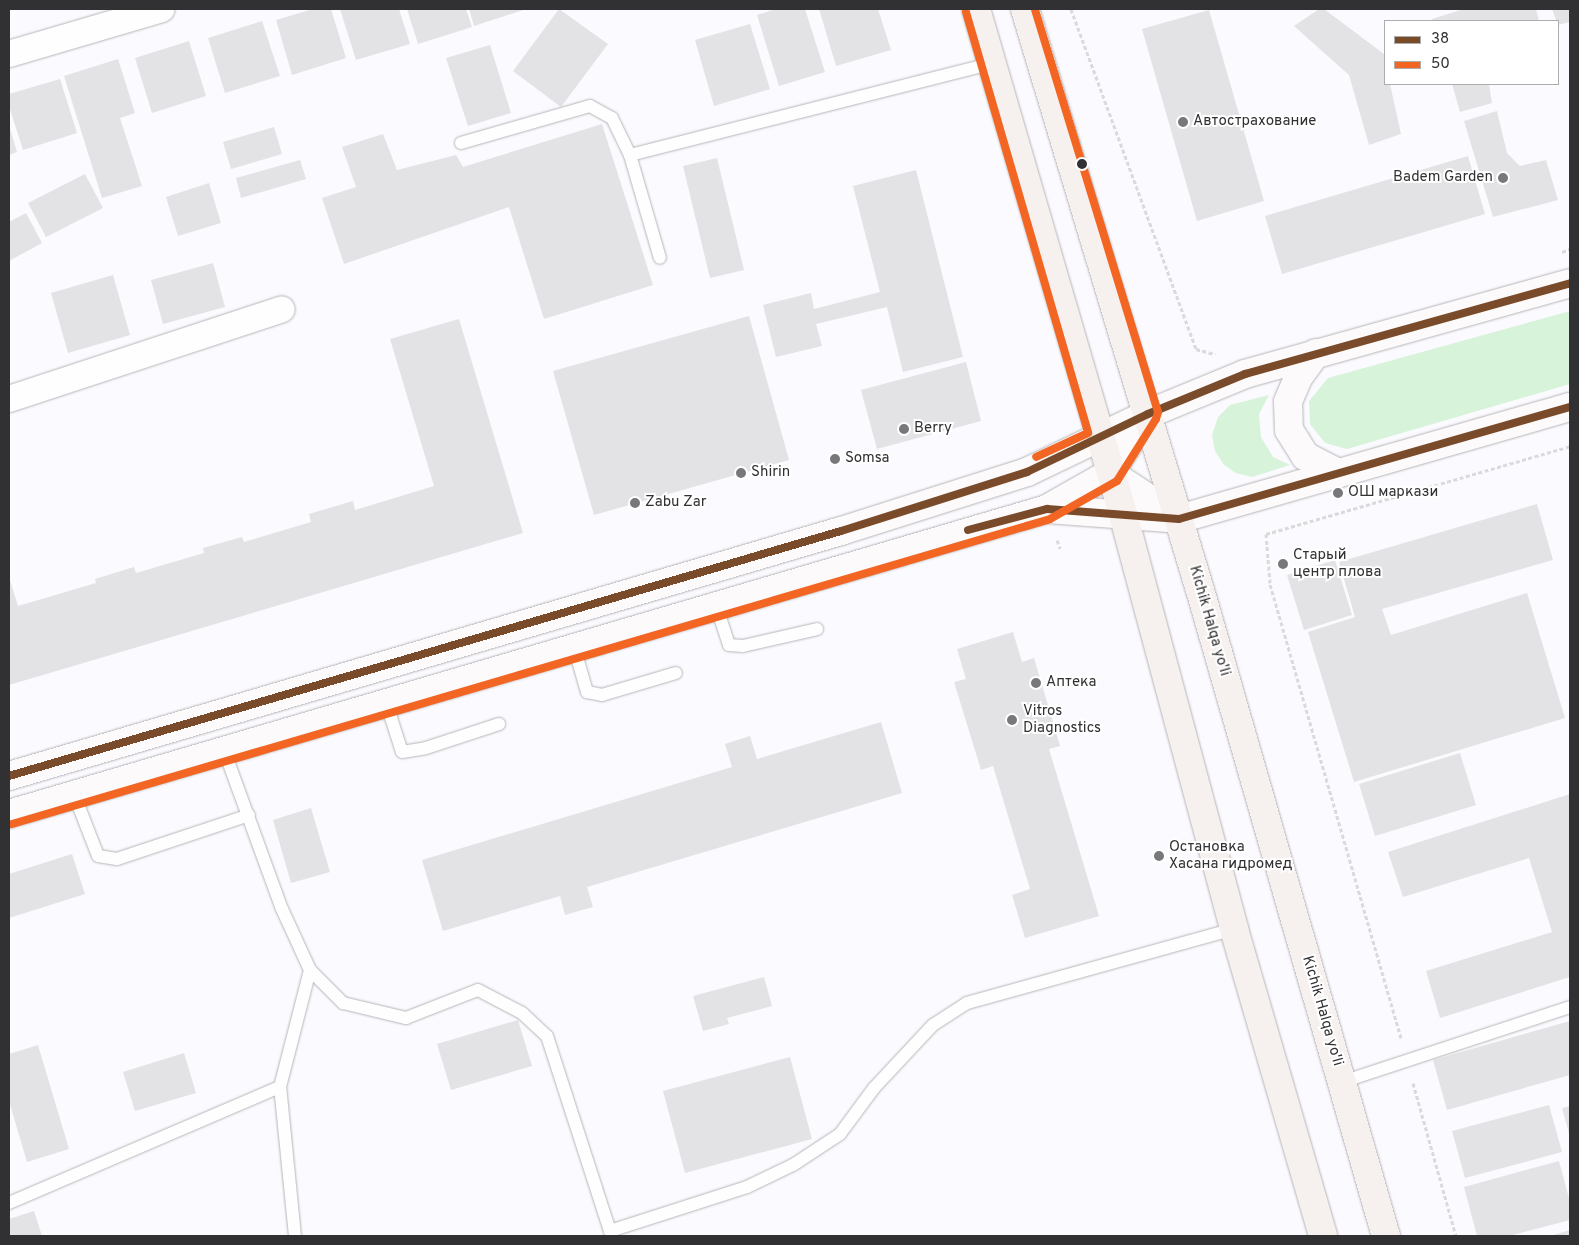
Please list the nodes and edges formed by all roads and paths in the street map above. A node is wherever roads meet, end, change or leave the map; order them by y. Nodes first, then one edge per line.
1 (162, 9) edge
2 (976, 9) edge
3 (1025, 9) edge
4 (1071, 9) edge
5 (9, 54) edge
6 (993, 63) junction
7 (461, 143) dead end
8 (630, 155) junction
9 (660, 258) dead end
10 (1570, 283) edge
11 (282, 309) dead end
12 (1316, 353) junction
13 (1214, 354) dead end
14 (9, 399) edge
15 (1570, 407) edge
16 (1148, 414) junction
17 (1100, 438) junction
18 (1570, 446) edge
19 (1110, 473) junction
20 (1339, 473) junction
21 (1046, 509) junction
22 (1123, 514) junction
23 (1179, 519) junction
24 (716, 604) junction
25 (817, 629) dead end
26 (574, 647) junction
27 (676, 672) dead end
28 (386, 702) junction
29 (499, 724) dead end
30 (224, 750) junction
31 (9, 776) edge
32 (74, 794) junction
33 (9, 814) edge
34 (249, 815) junction
35 (1234, 929) junction
36 (310, 970) junction
37 (1570, 1007) edge
38 (1407, 1059) junction
39 (1342, 1082) junction
40 (280, 1087) junction
41 (9, 1203) edge
42 (611, 1234) edge
43 (295, 1236) edge
44 (1323, 1236) edge
45 (1386, 1236) edge
46 (1456, 1236) edge

1 - 5 street
2 - 6 highway
3 - 16 highway, Kichik Halqa yo'li
4 - 13 path
6 - 8 lane
6 - 17 highway
7 - 8 lane
8 - 9 lane
10 - 12 main road
11 - 14 street
12 - 16 main road
12 - 20 main road
15 - 20 main road
16 - 17 main road
16 - 19 main road
16 - 23 highway, Kichik Halqa yo'li
17 - 19 highway
17 - 31 main road
18 - 38 path
19 - 21 main road
19 - 22 highway
19 - 23 main road
20 - 23 main road
21 - 22 main road
21 - 24 main road
22 - 23 main road
22 - 35 highway
23 - 39 highway, Kichik Halqa yo'li
24 - 25 lane
24 - 26 main road
26 - 27 lane
26 - 28 main road
28 - 29 lane
28 - 30 main road
30 - 32 main road
30 - 34 lane
32 - 33 main road
32 - 34 lane
34 - 36 lane
35 - 42 lane
35 - 44 highway
36 - 40 lane
36 - 42 lane
37 - 38 lane
38 - 39 lane
38 - 46 path
39 - 45 highway, Kichik Halqa yo'li
40 - 41 lane
40 - 43 lane

